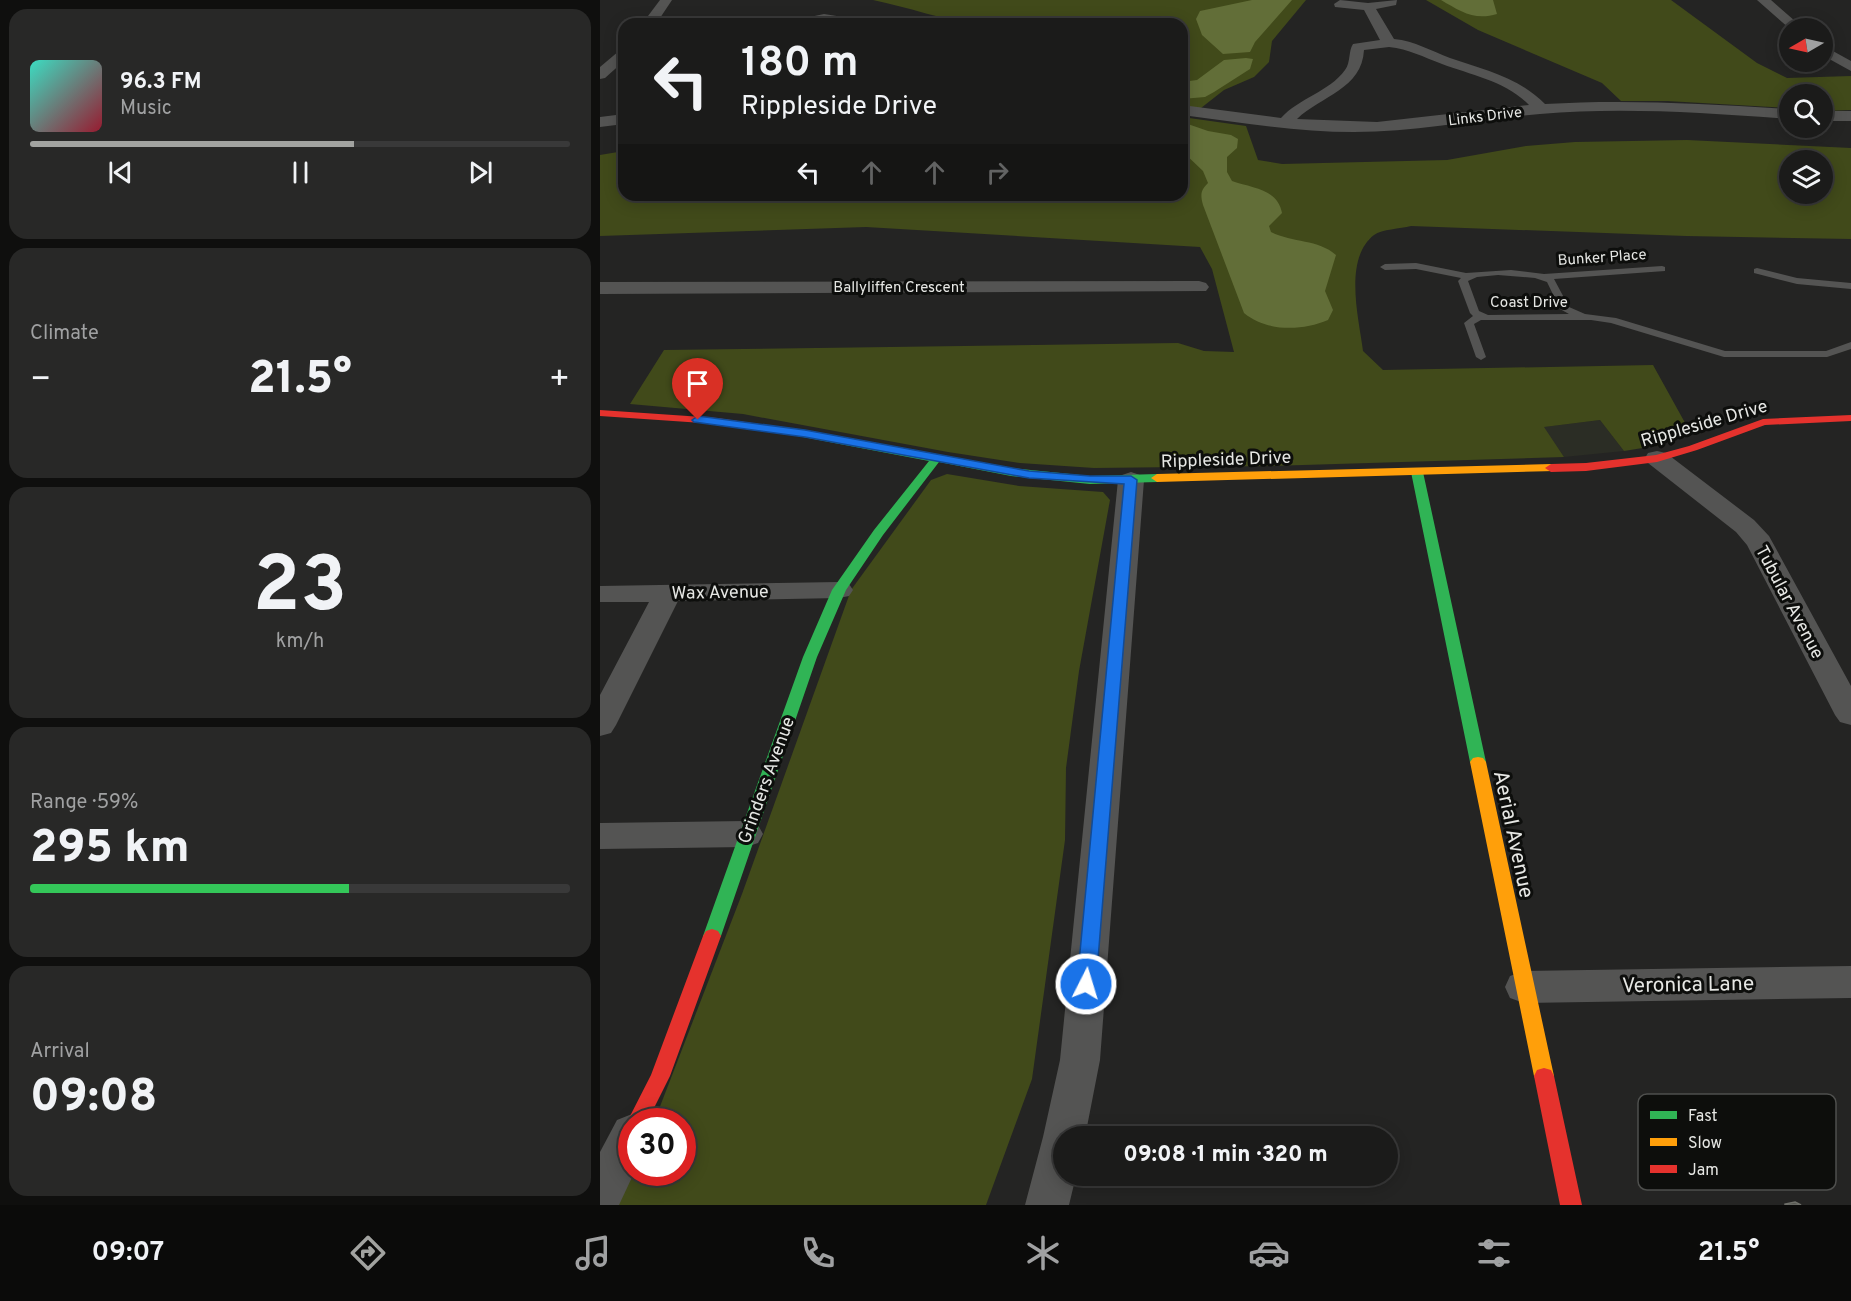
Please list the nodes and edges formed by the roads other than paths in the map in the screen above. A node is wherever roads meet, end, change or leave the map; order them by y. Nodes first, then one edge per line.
1 (666, 0) edge
2 (1763, 0) edge
3 (1392, 2) dead end
4 (1340, 4) dead end
5 (1368, 7) junction
6 (653, 18) edge
7 (1784, 18) edge
8 (1389, 44) junction
9 (1833, 55) edge
10 (618, 59) edge
11 (1851, 67) edge
12 (600, 75) edge
13 (1541, 109) junction
14 (1188, 111) edge
15 (1779, 113) edge
16 (1833, 116) edge
17 (1851, 116) edge
18 (618, 120) edge
19 (600, 122) edge
20 (1285, 123) junction
21 (1384, 267) dead end
22 (1662, 268) dead end
23 (1757, 271) dead end
24 (1467, 276) junction
25 (1545, 277) junction
26 (1851, 286) edge
27 (1199, 287) dead end
28 (600, 288) edge
29 (1480, 316) junction
30 (1583, 317) junction
31 (1851, 345) edge
32 (1481, 357) dead end
33 (600, 413) edge
34 (1851, 418) edge
35 (1657, 458) junction
36 (936, 459) junction
37 (1417, 472) junction
38 (1131, 480) junction
39 (839, 590) junction
40 (668, 593) junction
41 (600, 594) edge
42 (1851, 714) edge
43 (600, 725) edge
44 (746, 834) junction
45 (600, 836) edge
46 (1851, 982) edge
47 (1524, 987) junction
48 (644, 1108) edge
49 (1066, 1126) edge
50 (618, 1161) edge
51 (1053, 1181) edge
52 (600, 1197) edge
53 (1047, 1205) edge
54 (1571, 1205) edge

1 - 6 street
2 - 7 street
3 - 5 street
4 - 5 street
5 - 8 street
8 - 13 street
8 - 20 street
9 - 11 street
10 - 12 street
13 - 15 street, Links Drive
13 - 20 street, Links Drive
14 - 20 street, Links Drive
16 - 17 street
18 - 19 street
21 - 24 lane
22 - 25 lane, Bunker Place
23 - 26 lane
24 - 25 lane, Coast Drive
24 - 29 lane, Coast Drive
25 - 30 lane, Coast Drive
27 - 28 street, Ballyliffen Crescent
29 - 30 lane, Coast Drive
29 - 32 lane
30 - 31 lane, Coast Drive
33 - 36 street, Rippleside Drive
34 - 35 street, Rippleside Drive
35 - 37 street, Rippleside Drive
35 - 42 street, Tubular Avenue
36 - 38 street, Rippleside Drive
36 - 39 street, Grinders Avenue
37 - 38 street, Rippleside Drive
37 - 47 street, Aerial Avenue
38 - 49 street
39 - 40 street, Wax Avenue
39 - 44 street, Grinders Avenue
40 - 41 street, Wax Avenue
40 - 43 street
44 - 45 street
44 - 48 street, Grinders Avenue
46 - 47 street, Veronica Lane
47 - 54 street, Aerial Avenue
50 - 52 street
51 - 53 street

